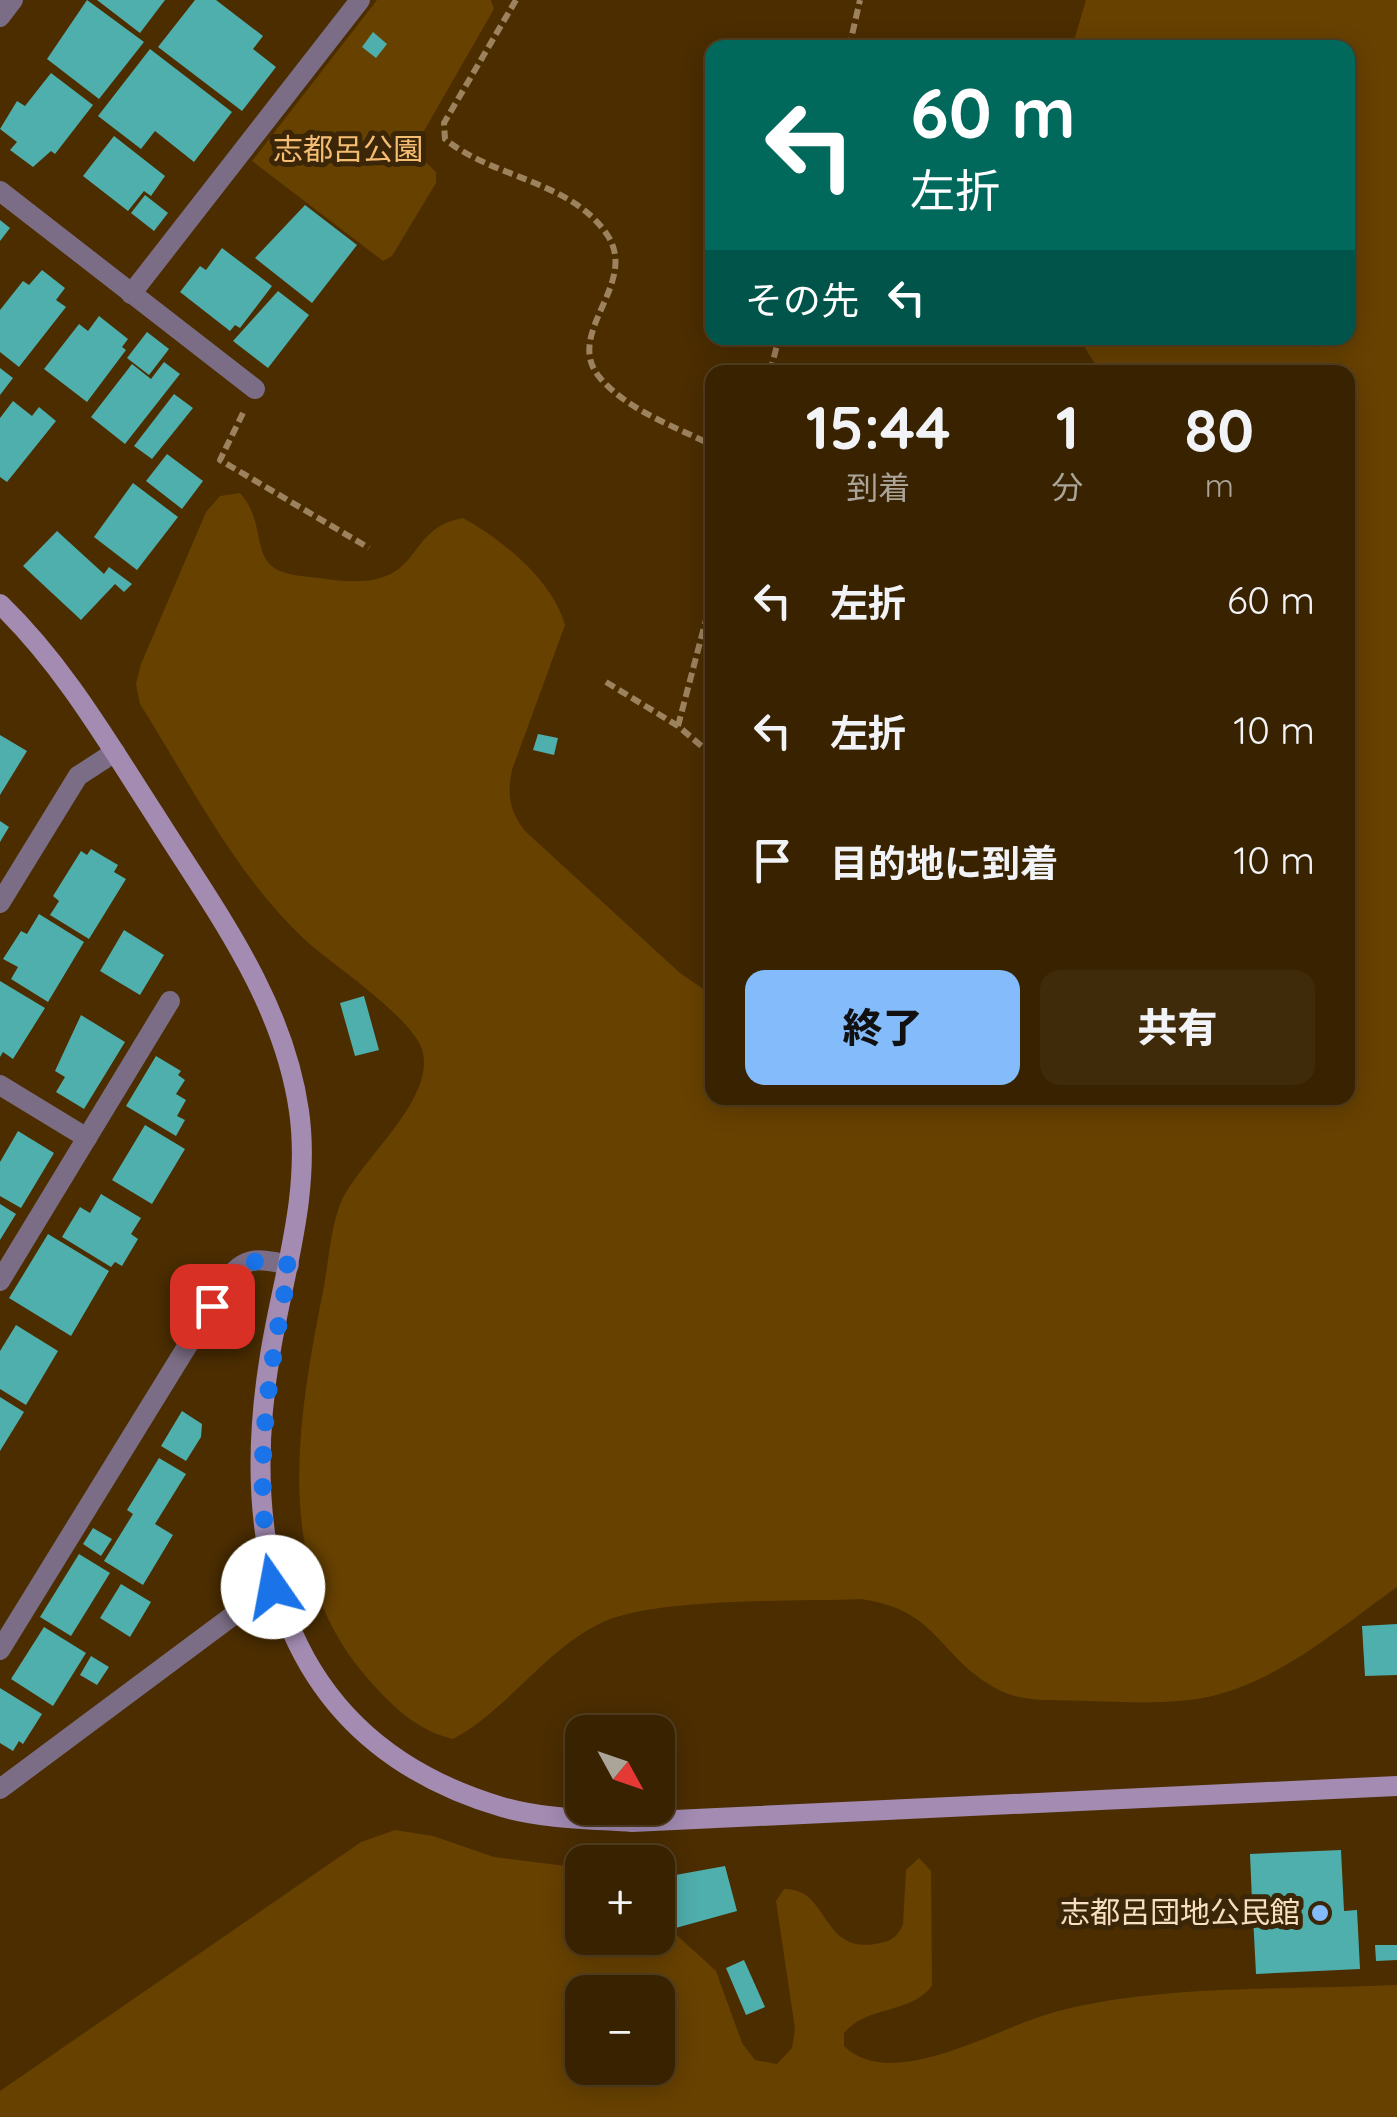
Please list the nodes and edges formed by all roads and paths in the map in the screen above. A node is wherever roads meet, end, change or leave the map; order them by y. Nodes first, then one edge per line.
1 (14, 0) edge
2 (360, 0) edge
3 (516, 0) edge
4 (860, 0) edge
5 (0, 17) edge
6 (851, 40) edge
7 (0, 192) edge
8 (132, 294) junction
9 (252, 395) joint
10 (705, 441) edge
11 (369, 548) dead end
12 (0, 604) edge
13 (705, 624) edge
14 (606, 682) dead end
15 (678, 726) junction
16 (705, 748) edge
17 (114, 752) junction
18 (0, 904) edge
19 (170, 1000) dead end
20 (0, 1086) edge
21 (87, 1138) junction
22 (290, 1265) junction
23 (0, 1281) edge
24 (277, 1598) junction
25 (0, 1650) edge
26 (1397, 1786) edge
27 (0, 1788) edge

1 - 5 street
2 - 8 street
3 - 10 path
4 - 6 path
7 - 8 street
8 - 9 street
9 - 11 path
12 - 17 street
13 - 15 path
14 - 15 path
15 - 16 path
17 - 18 street
17 - 22 street
19 - 21 street
20 - 21 street
21 - 23 street
22 - 24 street
22 - 25 street
24 - 26 street
24 - 27 street

